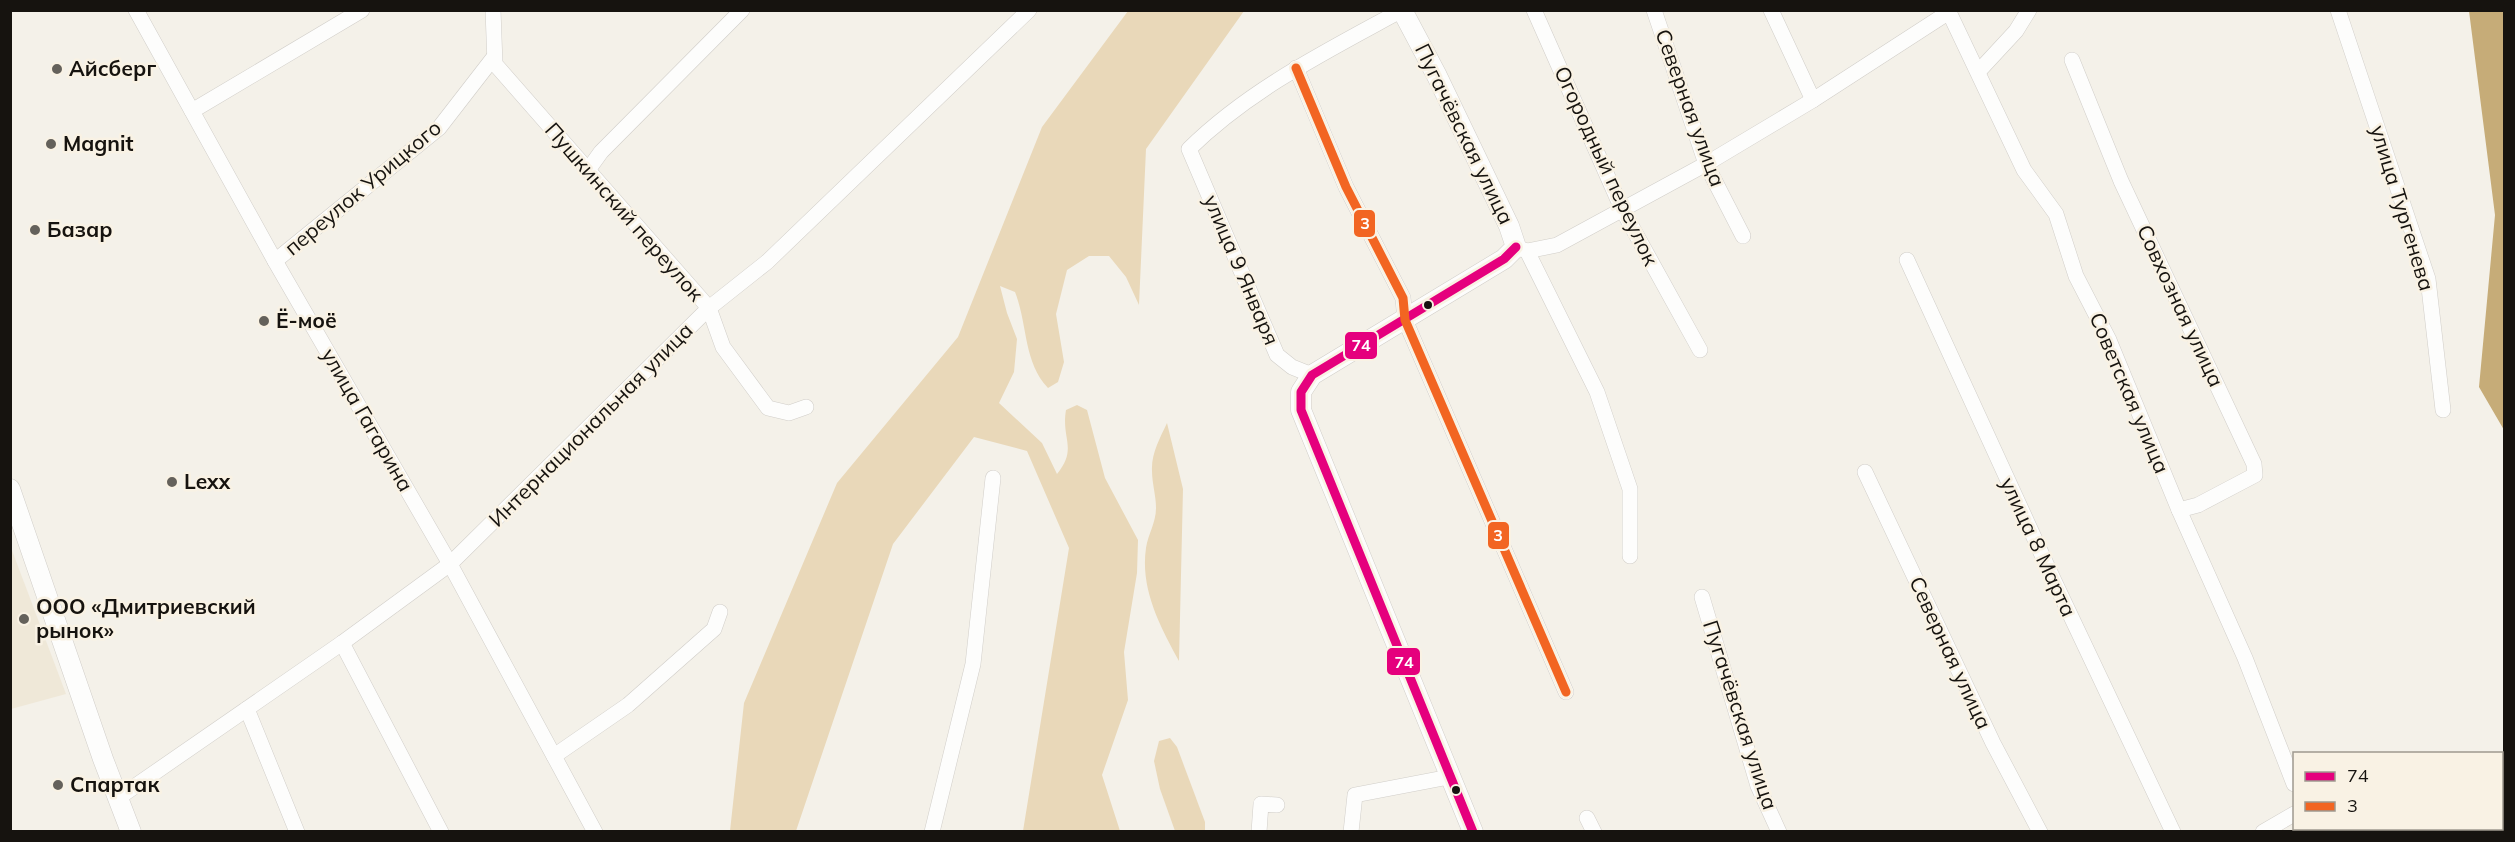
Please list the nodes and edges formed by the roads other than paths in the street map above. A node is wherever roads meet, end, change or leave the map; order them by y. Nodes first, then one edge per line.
1 (136, 10) edge
2 (362, 10) edge
3 (493, 10) edge
4 (742, 10) edge
5 (1029, 10) edge
6 (1402, 10) edge
7 (1534, 10) edge
8 (1654, 10) edge
9 (1771, 10) edge
10 (2029, 10) edge
11 (2338, 10) edge
12 (1948, 11) edge
13 (495, 57) junction
14 (2072, 60) dead end
15 (1296, 68) junction
16 (1978, 72) junction
17 (1814, 100) junction
18 (192, 111) junction
19 (1706, 164) junction
20 (588, 170) junction
21 (1622, 209) junction
22 (1743, 236) dead end
23 (1521, 249) junction
24 (1907, 260) dead end
25 (275, 261) junction
26 (709, 308) junction
27 (1405, 320) junction
28 (1700, 350) dead end
29 (1311, 375) junction
30 (806, 407) dead end
31 (2443, 410) dead end
32 (1865, 472) dead end
33 (993, 478) dead end
34 (10, 489) edge
35 (2179, 510) junction
36 (1630, 556) dead end
37 (450, 564) junction
38 (1702, 597) dead end
39 (720, 612) dead end
40 (342, 643) junction
41 (1566, 692) dead end
42 (247, 709) junction
43 (554, 756) junction
44 (1449, 777) junction
45 (2293, 779) edge
46 (118, 798) junction
47 (1277, 805) dead end
48 (2293, 815) edge
49 (131, 831) edge
50 (297, 831) edge
51 (441, 831) edge
52 (595, 831) edge
53 (932, 831) edge
54 (1259, 831) edge
55 (1351, 831) edge
56 (1473, 831) edge
57 (1779, 831) edge
58 (2040, 831) edge
59 (2173, 831) edge
60 (2263, 831) edge

1 - 18 street, улица Гагарина
2 - 18 street
3 - 13 street, Пушкинский переулок
4 - 20 street
5 - 26 street, Интернациональная улица
6 - 15 street
6 - 23 main road, Пугачёвская улица
7 - 21 street, Огородный переулок
8 - 19 street, Северная улица
9 - 17 street
10 - 16 street
11 - 31 street, улица Тургенева
12 - 16 street, Советская улица
12 - 17 street
13 - 20 street, Пушкинский переулок
13 - 25 street, переулок Урицкого
14 - 35 street, Совхозная улица
15 - 27 street
15 - 29 street, улица 9 Января
16 - 35 street, Советская улица
17 - 19 street
18 - 25 street, улица Гагарина
19 - 21 street
19 - 22 street, Северная улица
20 - 26 street, Пушкинский переулок
21 - 23 street
21 - 28 street, Огородный переулок
23 - 27 main road
23 - 36 street, Пугачёвская улица
24 - 59 street, улица 8 Марта
25 - 37 street, улица Гагарина
26 - 30 street, Пушкинский переулок
26 - 37 street, Интернациональная улица
27 - 29 main road
27 - 41 street
29 - 44 main road
32 - 58 street, Северная улица
33 - 53 street
34 - 46 main road
35 - 45 street, Советская улица
37 - 40 street, Интернациональная улица
37 - 43 street, улица Гагарина
38 - 57 street, Пугачёвская улица
39 - 43 street
40 - 42 street, Интернациональная улица
40 - 51 street
42 - 46 street, Интернациональная улица
42 - 50 street
43 - 52 street, улица Гагарина
44 - 55 street
44 - 56 main road
46 - 49 main road
47 - 54 street
48 - 60 street

